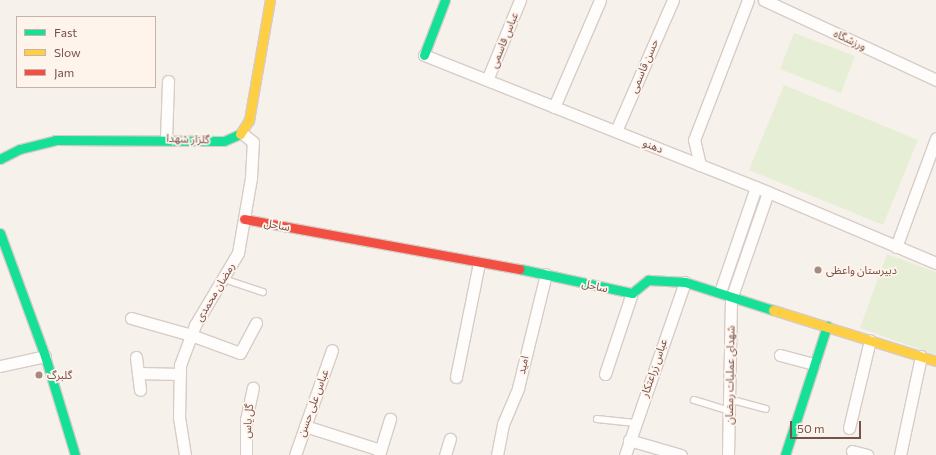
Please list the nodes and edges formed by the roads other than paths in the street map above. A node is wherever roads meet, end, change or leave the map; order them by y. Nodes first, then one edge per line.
1 (270, 0) edge
2 (445, 0) edge
3 (520, 0) edge
4 (600, 0) edge
5 (673, 0) edge
6 (748, 0) edge
7 (764, 0) edge
8 (778, 3) edge
9 (424, 55) joint
10 (487, 80) junction
11 (936, 80) edge
12 (168, 81) dead end
13 (554, 107) junction
14 (616, 131) junction
15 (242, 133) junction
16 (936, 138) edge
17 (166, 139) junction
18 (0, 159) edge
19 (700, 164) junction
20 (756, 187) junction
21 (768, 192) junction
22 (244, 219) junction
23 (1, 241) edge
24 (896, 247) junction
25 (479, 263) junction
26 (936, 263) edge
27 (546, 274) junction
28 (224, 278) junction
29 (685, 282) junction
30 (263, 292) dead end
31 (720, 292) junction
32 (632, 293) junction
33 (732, 296) junction
34 (131, 318) dead end
35 (256, 323) dead end
36 (827, 326) junction
37 (191, 334) junction
38 (870, 340) junction
39 (332, 350) dead end
40 (780, 355) dead end
41 (45, 356) junction
42 (922, 356) junction
43 (136, 357) dead end
44 (936, 360) edge
45 (814, 364) junction
46 (0, 366) edge
47 (138, 373) junction
48 (180, 374) junction
49 (605, 374) dead end
50 (456, 377) dead end
51 (253, 388) dead end
52 (140, 390) dead end
53 (729, 399) junction
54 (694, 400) dead end
55 (766, 409) dead end
56 (729, 411) junction
57 (390, 420) dead end
58 (597, 420) dead end
59 (635, 423) junction
60 (305, 426) junction
61 (850, 428) dead end
62 (450, 439) dead end
63 (629, 440) junction
64 (852, 451) dead end
65 (380, 452) edge
66 (292, 454) edge
67 (76, 455) edge
68 (185, 455) edge
69 (246, 455) edge
70 (445, 455) edge
71 (497, 455) edge
72 (624, 455) edge
73 (681, 455) edge
74 (728, 455) edge
75 (785, 455) edge
76 (867, 455) edge
77 (900, 455) edge

1 - 15 street
2 - 9 street, دهنو
3 - 10 street, عباس قاسمی
4 - 13 street
5 - 14 street, حسن قاسمی
6 - 19 street
7 - 8 street, ورزشگاه
8 - 11 street, ورزشگاه
9 - 10 street, دهنو
10 - 13 street, دهنو
12 - 17 street
13 - 14 street, دهنو
14 - 19 street, دهنو
15 - 17 street, گلزار شهدا
15 - 22 street, رمضان محمدی
16 - 24 street
17 - 18 street, گلزار شهدا
19 - 20 street, دهنو
20 - 21 street, دهنو
20 - 31 street
21 - 24 street, دهنو
21 - 33 street, شهدای عملیات رمضان
22 - 25 street, ساحل
22 - 28 street, رمضان محمدی
23 - 41 street
24 - 26 street, دهنو
25 - 27 street, ساحل
25 - 50 street
27 - 32 street, ساحل
27 - 71 street, امید
28 - 30 lane
28 - 37 street, رمضان محمدی
29 - 31 street
29 - 32 street
29 - 59 street, عباس زراعتکار
31 - 33 street
32 - 49 street
33 - 36 street
33 - 53 street, شهدای عملیات رمضان
34 - 37 street
35 - 37 street
36 - 38 street
36 - 45 street
37 - 48 street, رمضان محمدی
38 - 42 street
38 - 61 street
39 - 60 street, عباس علی حسن
40 - 45 street
41 - 46 street
41 - 67 street
42 - 44 street
42 - 77 street
43 - 47 street
45 - 75 street
47 - 48 street
47 - 52 street
48 - 68 street, رمضان محمدی
51 - 69 street, گل یاس
53 - 55 lane
53 - 56 street, شهدای عملیات رمضان
54 - 56 lane
56 - 74 street, شهدای عملیات رمضان
57 - 65 street
58 - 59 lane
59 - 63 street, عباس زراعتکار
60 - 65 street
60 - 66 street, عباس علی حسن
62 - 70 street
63 - 72 street, عباس زراعتکار
63 - 73 street
64 - 76 street

